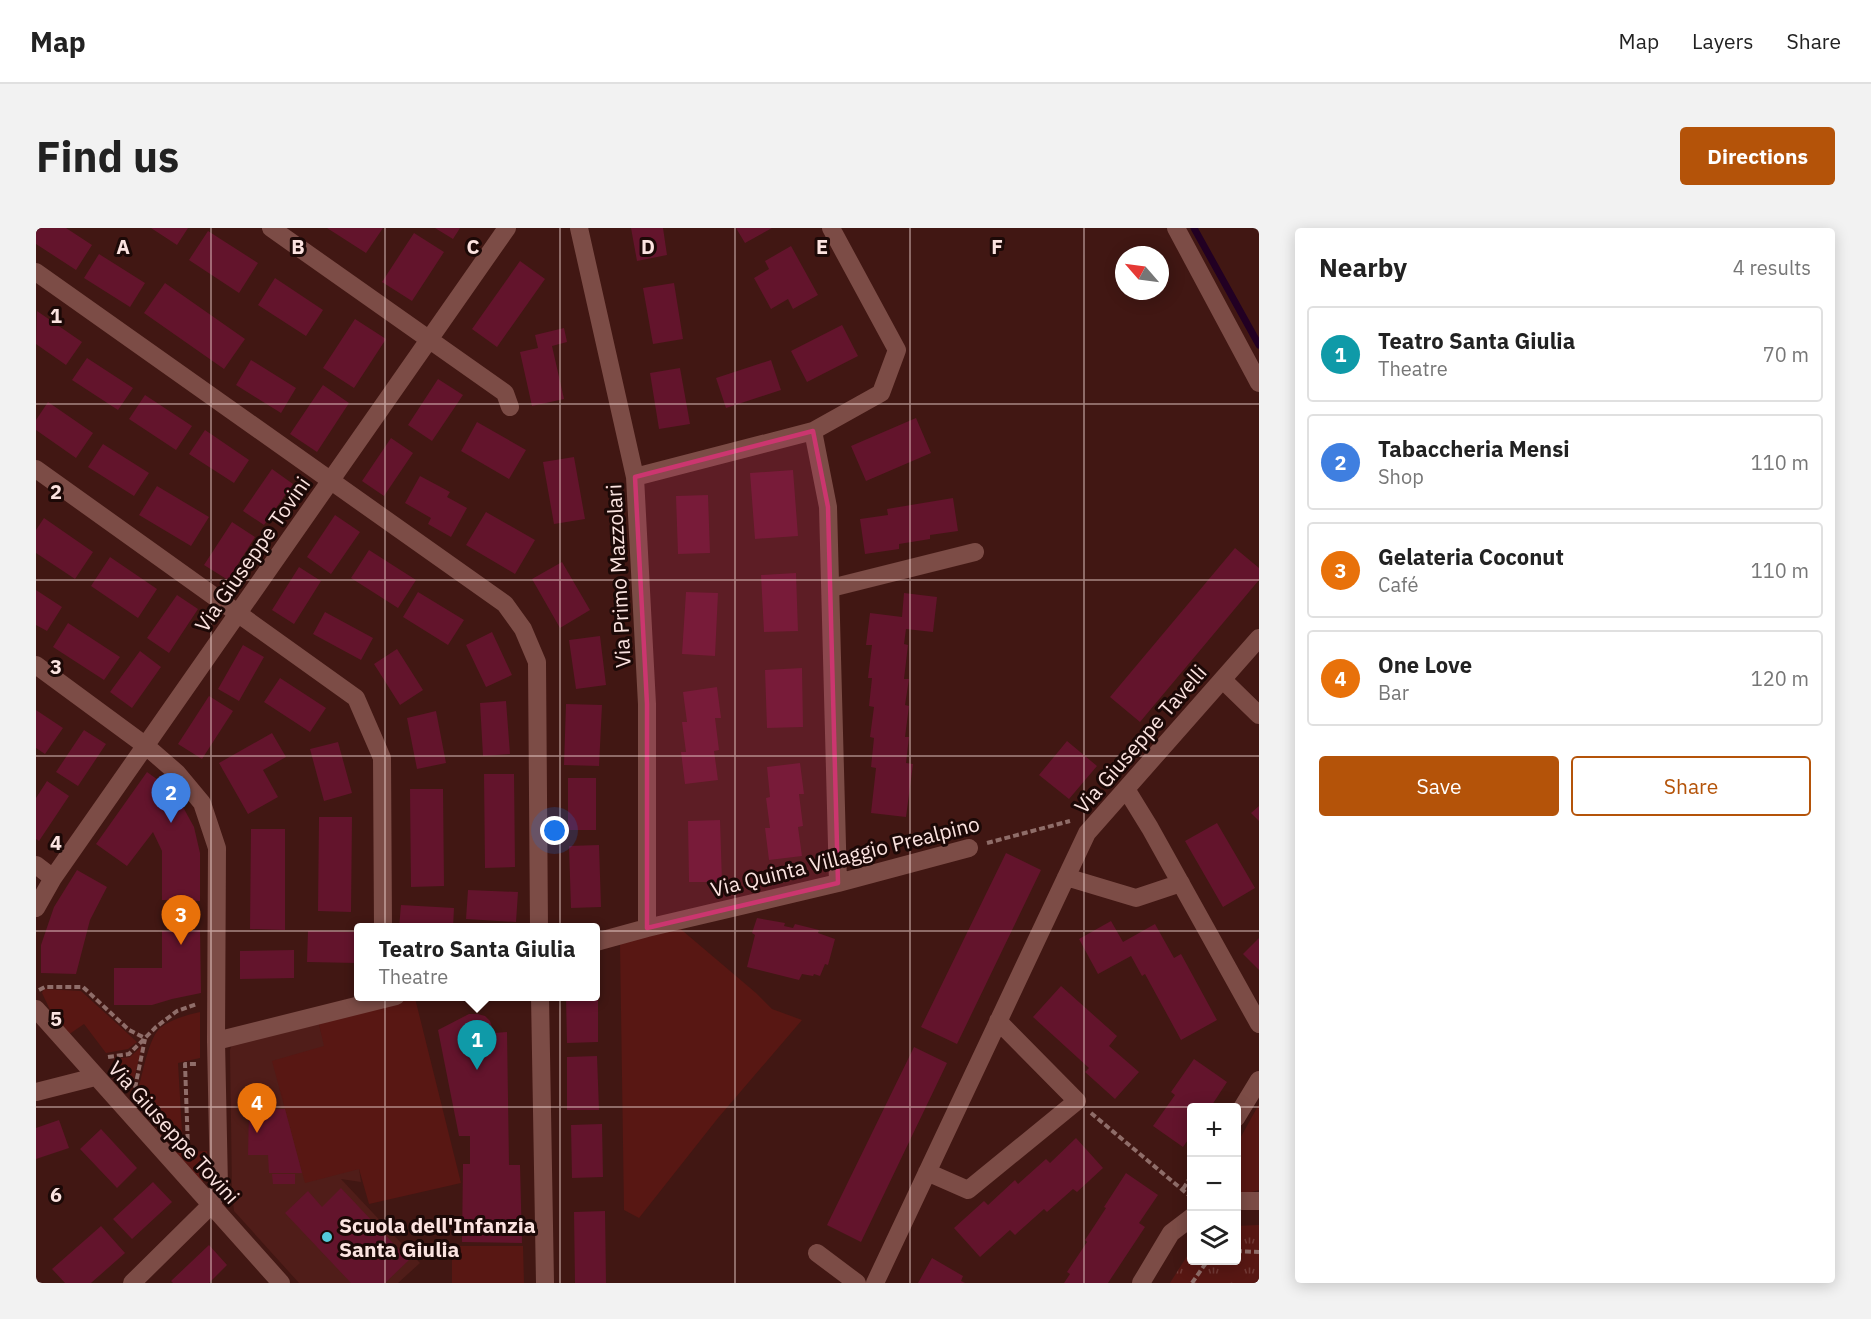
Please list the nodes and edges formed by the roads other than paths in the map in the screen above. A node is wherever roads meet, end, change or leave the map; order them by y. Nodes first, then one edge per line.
1 (271, 228) edge
2 (507, 228) edge
3 (579, 228) edge
4 (831, 228) edge
5 (1176, 228) edge
6 (36, 272) edge
7 (429, 340) junction
8 (1259, 383) edge
9 (510, 407) dead end
10 (813, 431) junction
11 (36, 469) edge
12 (635, 477) junction
13 (330, 482) junction
14 (975, 552) dead end
15 (831, 588) junction
16 (237, 614) junction
17 (1259, 638) edge
18 (36, 665) edge
19 (1223, 680) junction
20 (1259, 715) edge
21 (146, 746) junction
22 (1126, 789) junction
23 (969, 848) road end
24 (36, 865) edge
25 (1066, 876) junction
26 (53, 878) junction
27 (838, 883) junction
28 (1181, 883) junction
29 (36, 908) edge
30 (383, 923) edge
31 (538, 923) edge
32 (647, 928) junction
33 (600, 941) edge
34 (376, 1001) edge
35 (540, 1001) edge
36 (36, 1009) edge
37 (998, 1021) junction
38 (1259, 1024) edge
39 (216, 1041) junction
40 (95, 1077) junction
41 (1259, 1080) edge
42 (36, 1092) edge
43 (1241, 1110) edge
44 (927, 1172) junction
45 (1259, 1201) edge
46 (1241, 1202) edge
47 (211, 1206) junction
48 (1187, 1220) edge
49 (817, 1253) dead end
50 (132, 1283) edge
51 (281, 1283) edge
52 (545, 1283) edge
53 (857, 1283) edge
54 (875, 1283) edge
55 (1141, 1283) edge

1 - 7 street
2 - 7 street, Via Giuseppe Tovini
3 - 12 street, Via Primo Mazzolari
4 - 10 street
5 - 8 street
6 - 13 street
7 - 9 street
7 - 13 street, Via Giuseppe Tovini
10 - 12 street
10 - 15 street
11 - 16 street
12 - 32 street, Via Primo Mazzolari
13 - 16 street, Via Giuseppe Tovini
13 - 31 street
14 - 15 street
15 - 27 street
16 - 21 street, Via Giuseppe Tovini
16 - 30 street
17 - 19 street, Via Giuseppe Tavelli
18 - 21 street
19 - 20 street
19 - 22 street, Via Giuseppe Tavelli
21 - 26 street, Via Giuseppe Tovini
21 - 39 street
22 - 25 street, Via Giuseppe Tavelli
22 - 28 street
23 - 27 street, Via Quinta Villaggio Prealpino
24 - 26 street
25 - 28 street
25 - 37 street, Via Giuseppe Tavelli
26 - 29 street, Via Giuseppe Tovini
27 - 32 street, Via Quinta Villaggio Prealpino
28 - 38 street
32 - 33 street, Via Quinta Villaggio Prealpino
34 - 39 street
35 - 52 street
36 - 40 street, Via Giuseppe Tovini
37 - 44 street, Via Giuseppe Tavelli
37 - 44 street
39 - 47 street
40 - 42 street
40 - 47 street, Via Giuseppe Tovini
41 - 43 street
44 - 54 street, Via Giuseppe Tavelli
45 - 46 street
47 - 50 street
47 - 51 street, Via Giuseppe Tovini
48 - 55 street
49 - 53 street

